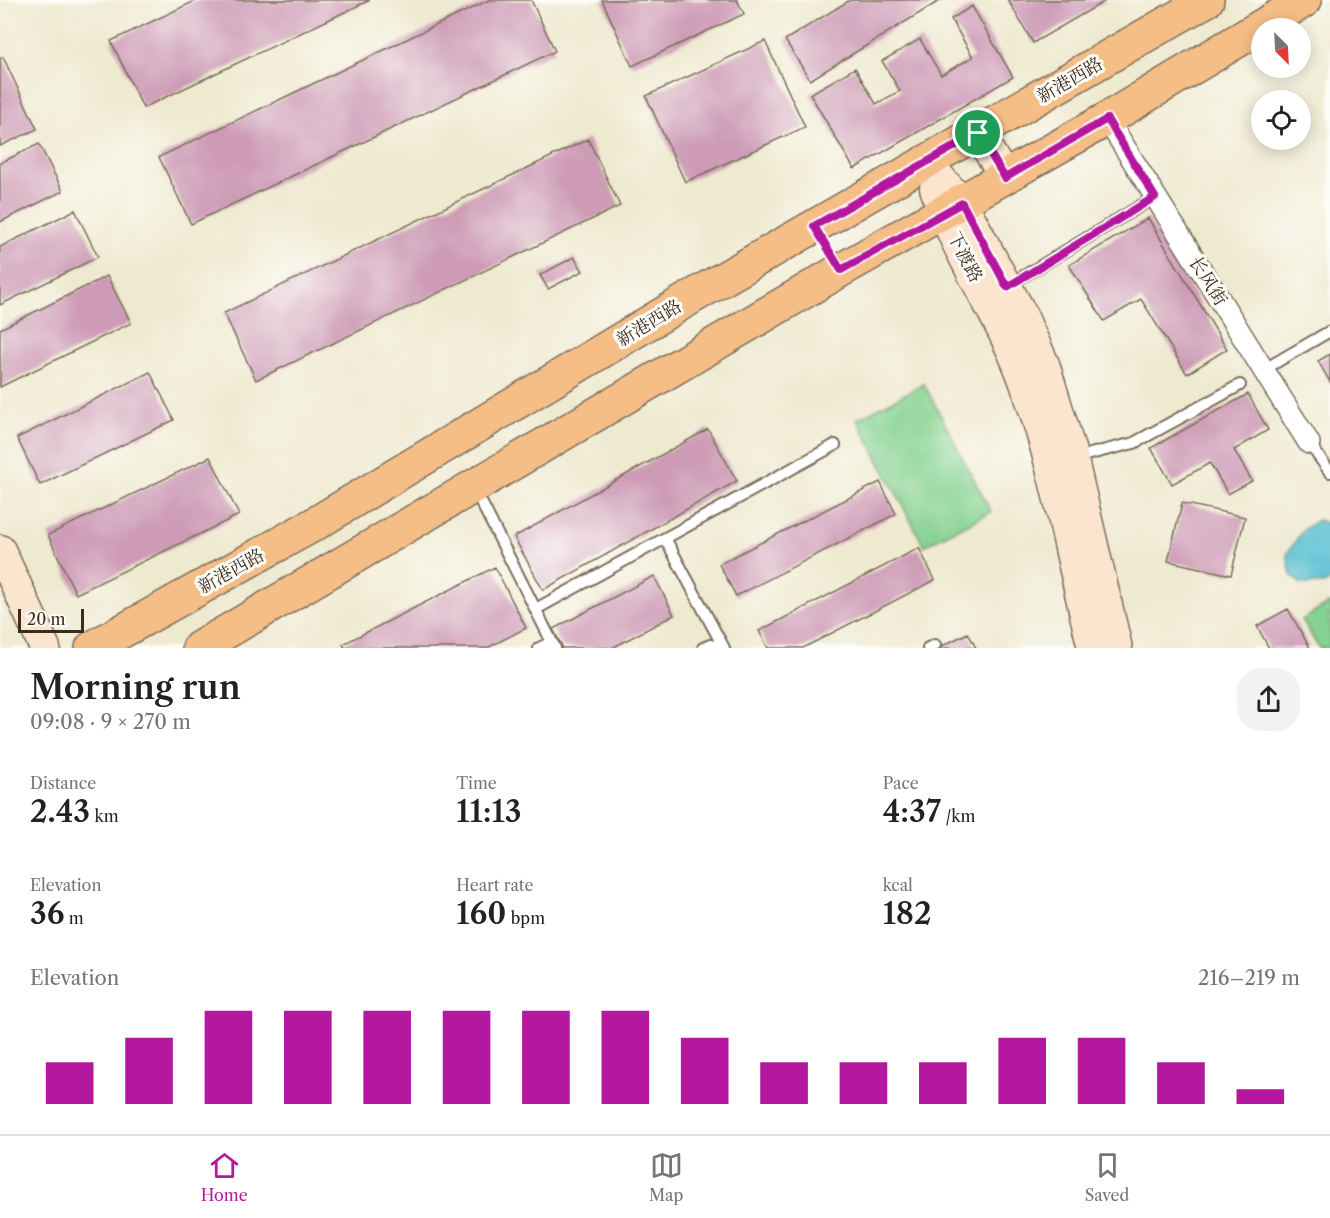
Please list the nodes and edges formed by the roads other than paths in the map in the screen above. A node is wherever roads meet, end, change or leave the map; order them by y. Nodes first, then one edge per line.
1 (1207, 0) edge
2 (1305, 0) edge
3 (1107, 119) junction
4 (978, 133) junction
5 (927, 163) junction
6 (1005, 178) junction
7 (1155, 197) junction
8 (952, 208) junction
9 (814, 226) junction
10 (841, 270) junction
11 (1007, 287) junction
12 (1330, 330) edge
13 (1263, 369) junction
14 (1240, 385) dead end
15 (1309, 443) joint
16 (834, 445) dead end
17 (1072, 458) junction
18 (1330, 472) edge
19 (473, 487) junction
20 (665, 538) junction
21 (0, 550) edge
22 (536, 609) junction
23 (554, 645) edge
24 (45, 648) edge
25 (92, 648) edge
26 (199, 648) edge
27 (539, 648) edge
28 (703, 648) edge
29 (724, 648) edge
30 (1093, 648) edge
31 (1117, 648) edge

1 - 4 main road, 新港西路
2 - 3 main road
3 - 6 main road
3 - 7 street, 长风街
4 - 5 main road, 新港西路
4 - 6 main road
5 - 8 main road, 下渡路
5 - 9 main road, 新港西路
6 - 8 main road
7 - 11 lane
7 - 13 street, 长风街
8 - 10 main road
8 - 11 main road, 下渡路
8 - 30 main road, 下渡路
9 - 10 main road
9 - 25 main road, 新港西路
10 - 19 main road
11 - 17 main road, 下渡路
12 - 13 lane
13 - 15 street, 长风街
14 - 17 lane
15 - 18 lane
16 - 20 lane
17 - 31 main road, 下渡路
19 - 22 lane
19 - 26 main road
20 - 22 lane
20 - 29 lane
21 - 24 main road
22 - 23 lane
23 - 27 lane
28 - 29 lane

